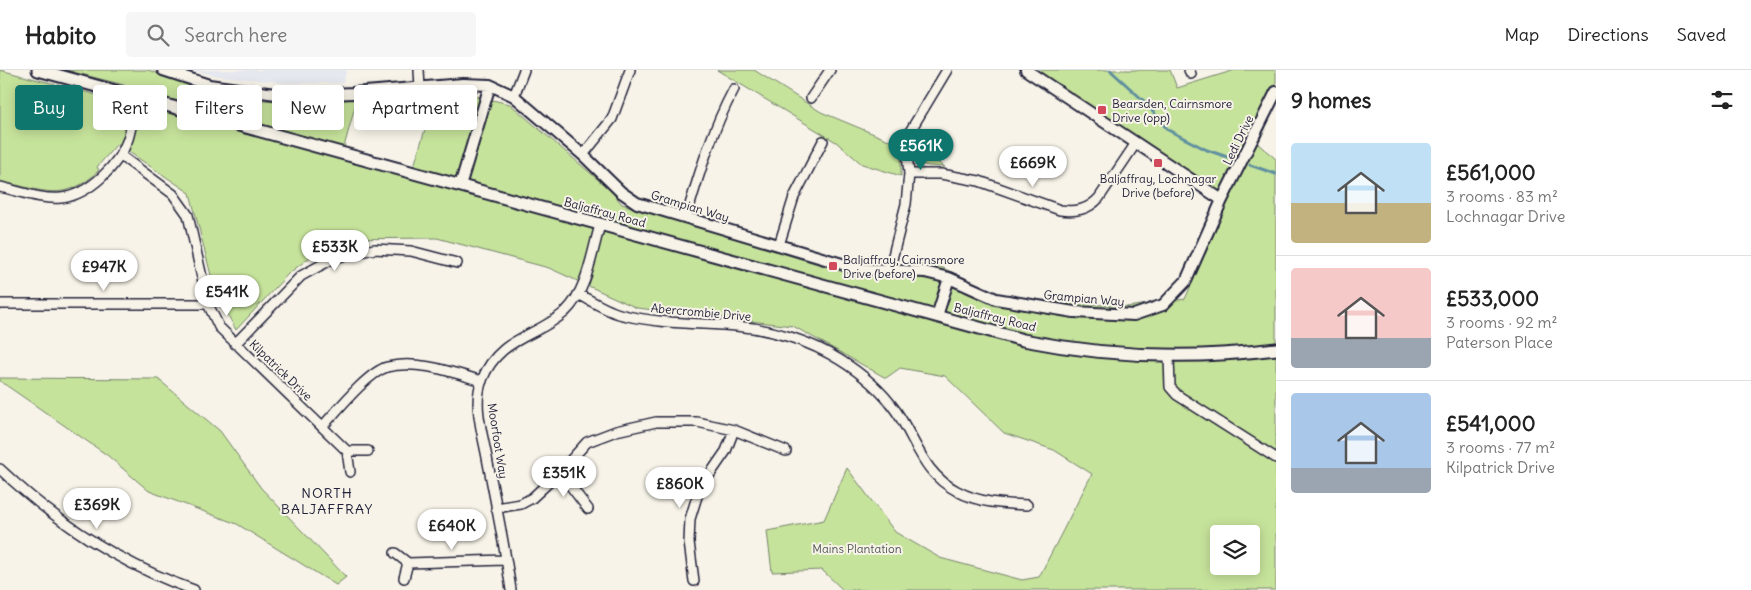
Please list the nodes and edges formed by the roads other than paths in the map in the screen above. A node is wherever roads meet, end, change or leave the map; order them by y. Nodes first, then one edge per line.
1 (38, 70) edge
2 (164, 70) edge
3 (419, 70) edge
4 (524, 70) edge
5 (630, 70) edge
6 (830, 70) edge
7 (947, 70) edge
8 (1026, 70) edge
9 (93, 85) edge
10 (420, 85) edge
11 (452, 85) edge
12 (490, 85) junction
13 (734, 89) dead end
14 (354, 92) edge
15 (1276, 92) edge
16 (514, 96) junction
17 (812, 98) dead end
18 (167, 105) edge
19 (130, 130) edge
20 (823, 141) dead end
21 (1136, 142) junction
22 (120, 155) junction
23 (583, 155) junction
24 (909, 174) junction
25 (460, 186) junction
26 (0, 187) edge
27 (1222, 200) junction
28 (686, 218) junction
29 (600, 225) junction
30 (779, 245) junction
31 (457, 264) dead end
32 (889, 271) junction
33 (949, 278) junction
34 (578, 294) junction
35 (0, 304) edge
36 (208, 304) junction
37 (937, 316) junction
38 (235, 344) junction
39 (1276, 349) edge
40 (1169, 357) junction
41 (482, 381) junction
42 (322, 427) junction
43 (734, 430) junction
44 (347, 451) junction
45 (368, 451) dead end
46 (786, 451) dead end
47 (1276, 458) edge
48 (0, 470) edge
49 (350, 472) dead end
50 (560, 472) junction
51 (1027, 505) dead end
52 (496, 508) junction
53 (588, 509) dead end
54 (395, 553) dead end
55 (505, 560) junction
56 (408, 563) junction
57 (404, 578) dead end
58 (694, 581) dead end
59 (194, 590) edge
60 (511, 590) edge

1 - 9 main road, Baljaffray Road
2 - 14 street, Grampian Way
3 - 10 street
4 - 16 street
5 - 23 street
6 - 17 street
7 - 24 street
8 - 21 street
11 - 12 street, Grampian Way
12 - 16 street, Grampian Way
12 - 25 street
13 - 28 street
15 - 27 street, Ledi Drive
16 - 23 street, Grampian Way
18 - 25 main road, Baljaffray Road
19 - 22 street
20 - 30 street
21 - 24 street
21 - 27 street
22 - 26 street
22 - 36 street, Kilpatrick Drive
23 - 28 street, Grampian Way
24 - 32 street
25 - 29 main road, Baljaffray Road
27 - 33 street, Grampian Way
28 - 30 street, Grampian Way
29 - 34 street, Moorfoot Way
29 - 37 main road, Baljaffray Road
30 - 32 street, Grampian Way
31 - 38 street
32 - 33 street, Grampian Way
33 - 37 street
34 - 41 street, Moorfoot Way
34 - 51 street, Abercrombie Drive
35 - 36 street
36 - 38 street, Kilpatrick Drive
37 - 40 main road, Baljaffray Road
38 - 42 street, Kilpatrick Drive
39 - 40 main road, Baljaffray Road
40 - 47 street
41 - 42 street
41 - 52 street, Moorfoot Way
42 - 44 street, Kilpatrick Drive
43 - 46 street
43 - 50 street
43 - 58 street
44 - 45 street
44 - 49 street
48 - 59 street
50 - 52 street
50 - 53 street
52 - 55 street, Moorfoot Way
54 - 56 street
55 - 56 street
55 - 60 street, Moorfoot Way
56 - 57 street

